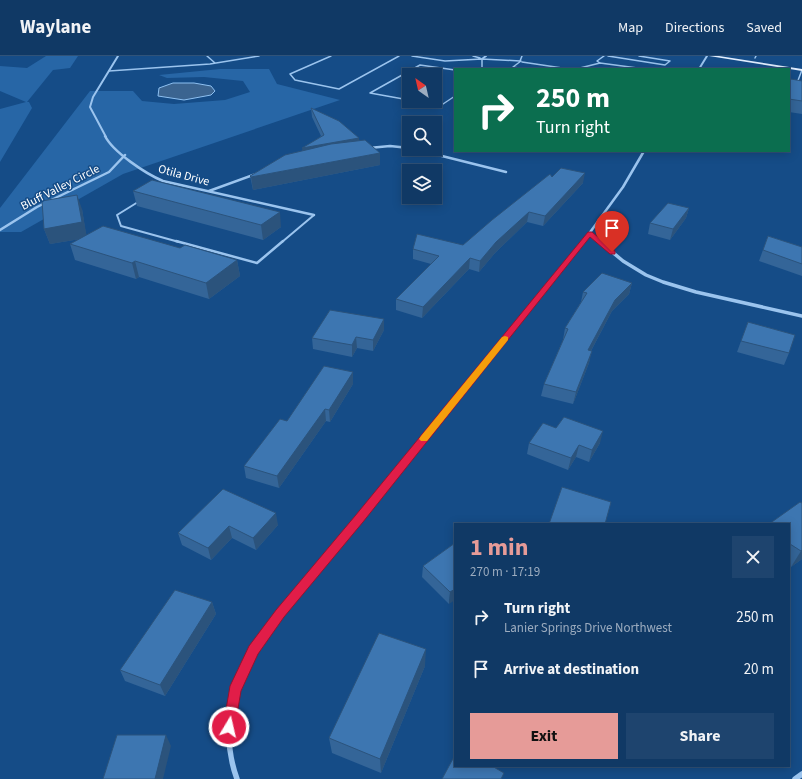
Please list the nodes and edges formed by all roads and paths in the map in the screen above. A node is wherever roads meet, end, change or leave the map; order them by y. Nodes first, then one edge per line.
1 (118, 56) edge
2 (207, 56) edge
3 (259, 56) edge
4 (331, 56) edge
5 (399, 56) edge
6 (412, 56) edge
7 (473, 56) edge
8 (486, 56) edge
9 (522, 56) edge
10 (604, 56) edge
11 (608, 56) edge
12 (639, 56) edge
13 (707, 56) edge
14 (712, 56) edge
15 (743, 56) edge
16 (756, 57) edge
17 (482, 59) junction
18 (521, 61) junction
19 (215, 63) junction
20 (600, 63) junction
21 (802, 65) edge
22 (415, 68) edge
23 (441, 68) edge
24 (442, 68) edge
25 (482, 68) edge
26 (518, 68) edge
27 (563, 68) edge
28 (577, 68) edge
29 (638, 68) edge
30 (700, 68) edge
31 (789, 68) edge
32 (790, 68) edge
33 (454, 70) edge
34 (802, 70) edge
35 (109, 71) junction
36 (402, 75) edge
37 (801, 78) edge
38 (795, 88) edge
39 (454, 97) edge
40 (402, 99) edge
41 (442, 105) edge
42 (402, 147) edge
43 (364, 148) edge
44 (643, 152) edge
45 (125, 155) junction
46 (442, 156) edge
47 (261, 172) edge
48 (506, 172) dead end
49 (171, 182) junction
50 (164, 186) edge
51 (209, 191) junction
52 (144, 199) edge
53 (314, 215) joint
54 (0, 230) edge
55 (590, 233) junction
56 (802, 316) edge
57 (802, 774) edge
58 (237, 779) edge
59 (795, 779) edge

1 - 35 street, Otila Drive
2 - 19 lane
3 - 19 lane
4 - 5 lane
6 - 17 lane
7 - 17 lane
8 - 17 street
9 - 18 lane
10 - 20 lane
11 - 12 lane
13 - 30 street
14 - 31 main road
15 - 16 main road
16 - 21 main road
17 - 18 lane
17 - 25 lane
18 - 26 lane
18 - 27 lane
19 - 35 lane
20 - 28 lane
20 - 29 lane
22 - 23 lane
24 - 33 lane
32 - 34 main road
34 - 37 lane
35 - 45 street, Otila Drive
36 - 40 lane
37 - 38 lane
39 - 41 lane
42 - 43 street
44 - 55 street
45 - 49 street, Otila Drive
45 - 54 street, Bluff Valley Circle
46 - 48 street
47 - 51 street
49 - 50 lane
49 - 51 street, Otila Drive
51 - 53 street, Otila Drive
52 - 53 lane
55 - 56 street
55 - 58 street
57 - 59 street

